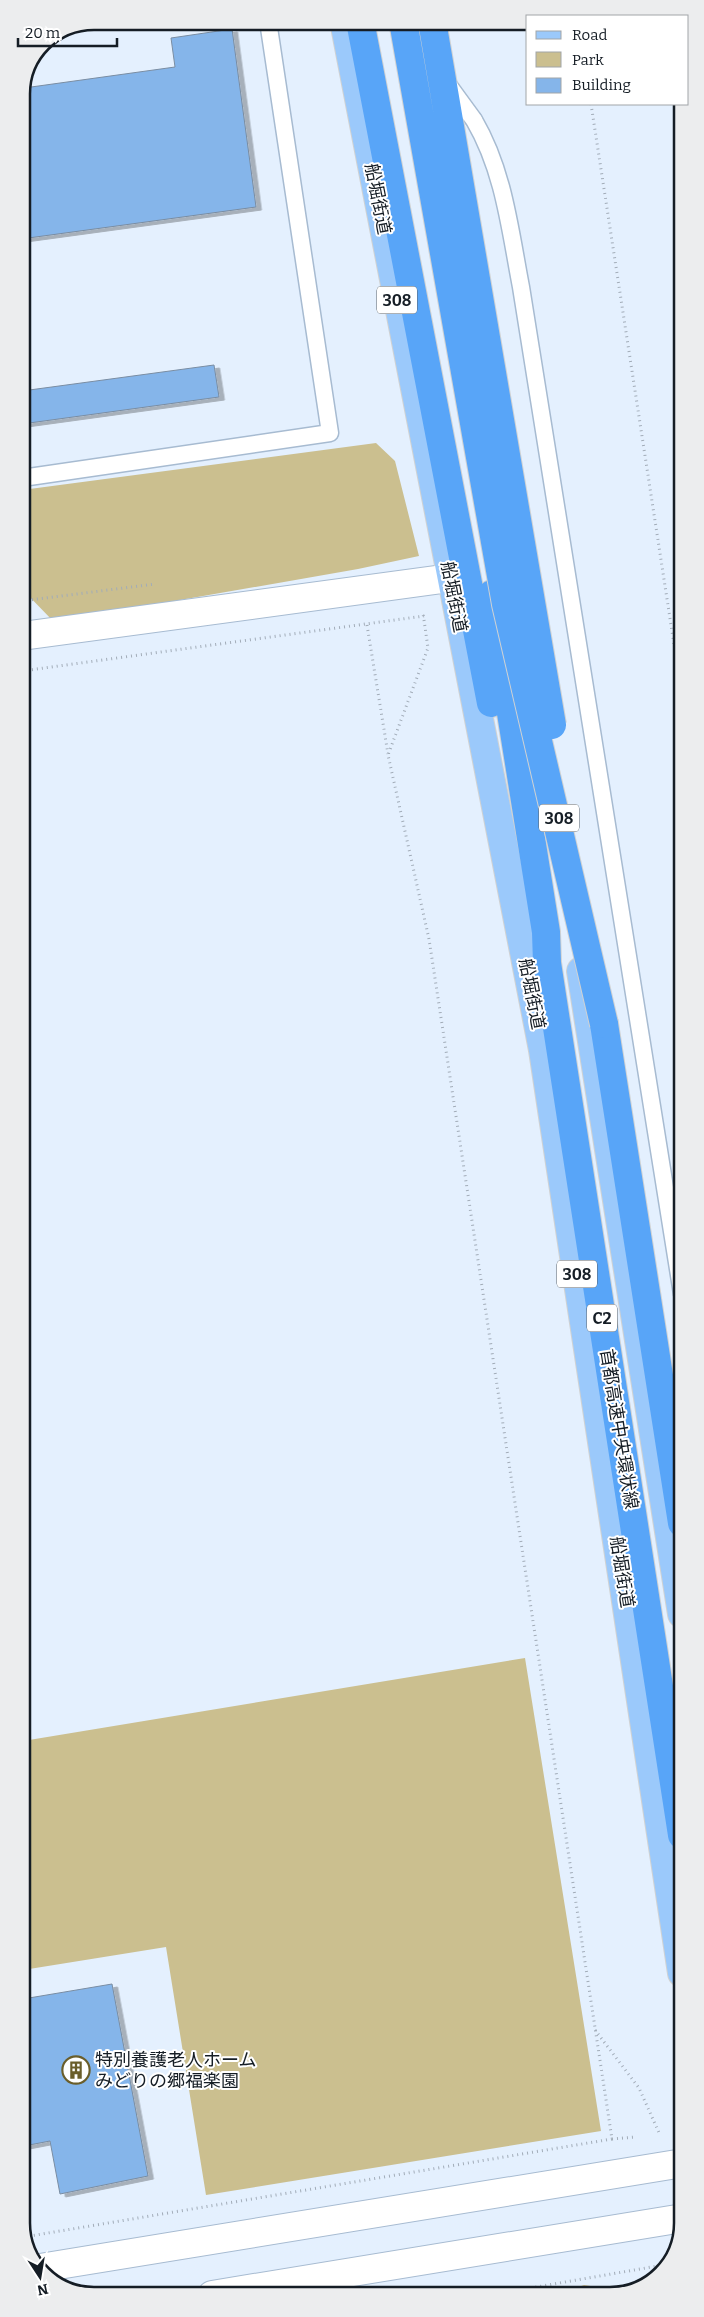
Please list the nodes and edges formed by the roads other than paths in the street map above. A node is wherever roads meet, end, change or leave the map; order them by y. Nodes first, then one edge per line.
1 (269, 30) edge
2 (346, 30) edge
3 (362, 30) edge
4 (403, 30) edge
5 (404, 30) edge
6 (433, 30) edge
7 (447, 30) edge
8 (439, 71) junction
9 (30, 477) edge
10 (450, 578) junction
11 (30, 635) edge
12 (547, 963) junction
13 (604, 1024) junction
14 (674, 1244) edge
15 (674, 1472) edge
16 (674, 1564) edge
17 (674, 1783) edge
18 (674, 1920) edge
19 (674, 2164) edge
20 (674, 2220) edge
21 (65, 2264) edge
22 (286, 2287) edge

1 - 9 lane
2 - 10 main road, 船堀街道 / 308
3 - 12 highway
4 - 12 highway, bridge
5 - 13 highway, bridge
6 - 8 highway, bridge
7 - 16 main road, 308
8 - 13 highway, bridge
8 - 14 lane, bridge
10 - 11 street
10 - 18 main road, 船堀街道 / 308
12 - 17 highway, 首都高速中央環状線 / C2
13 - 15 highway
19 - 21 street
20 - 22 street

